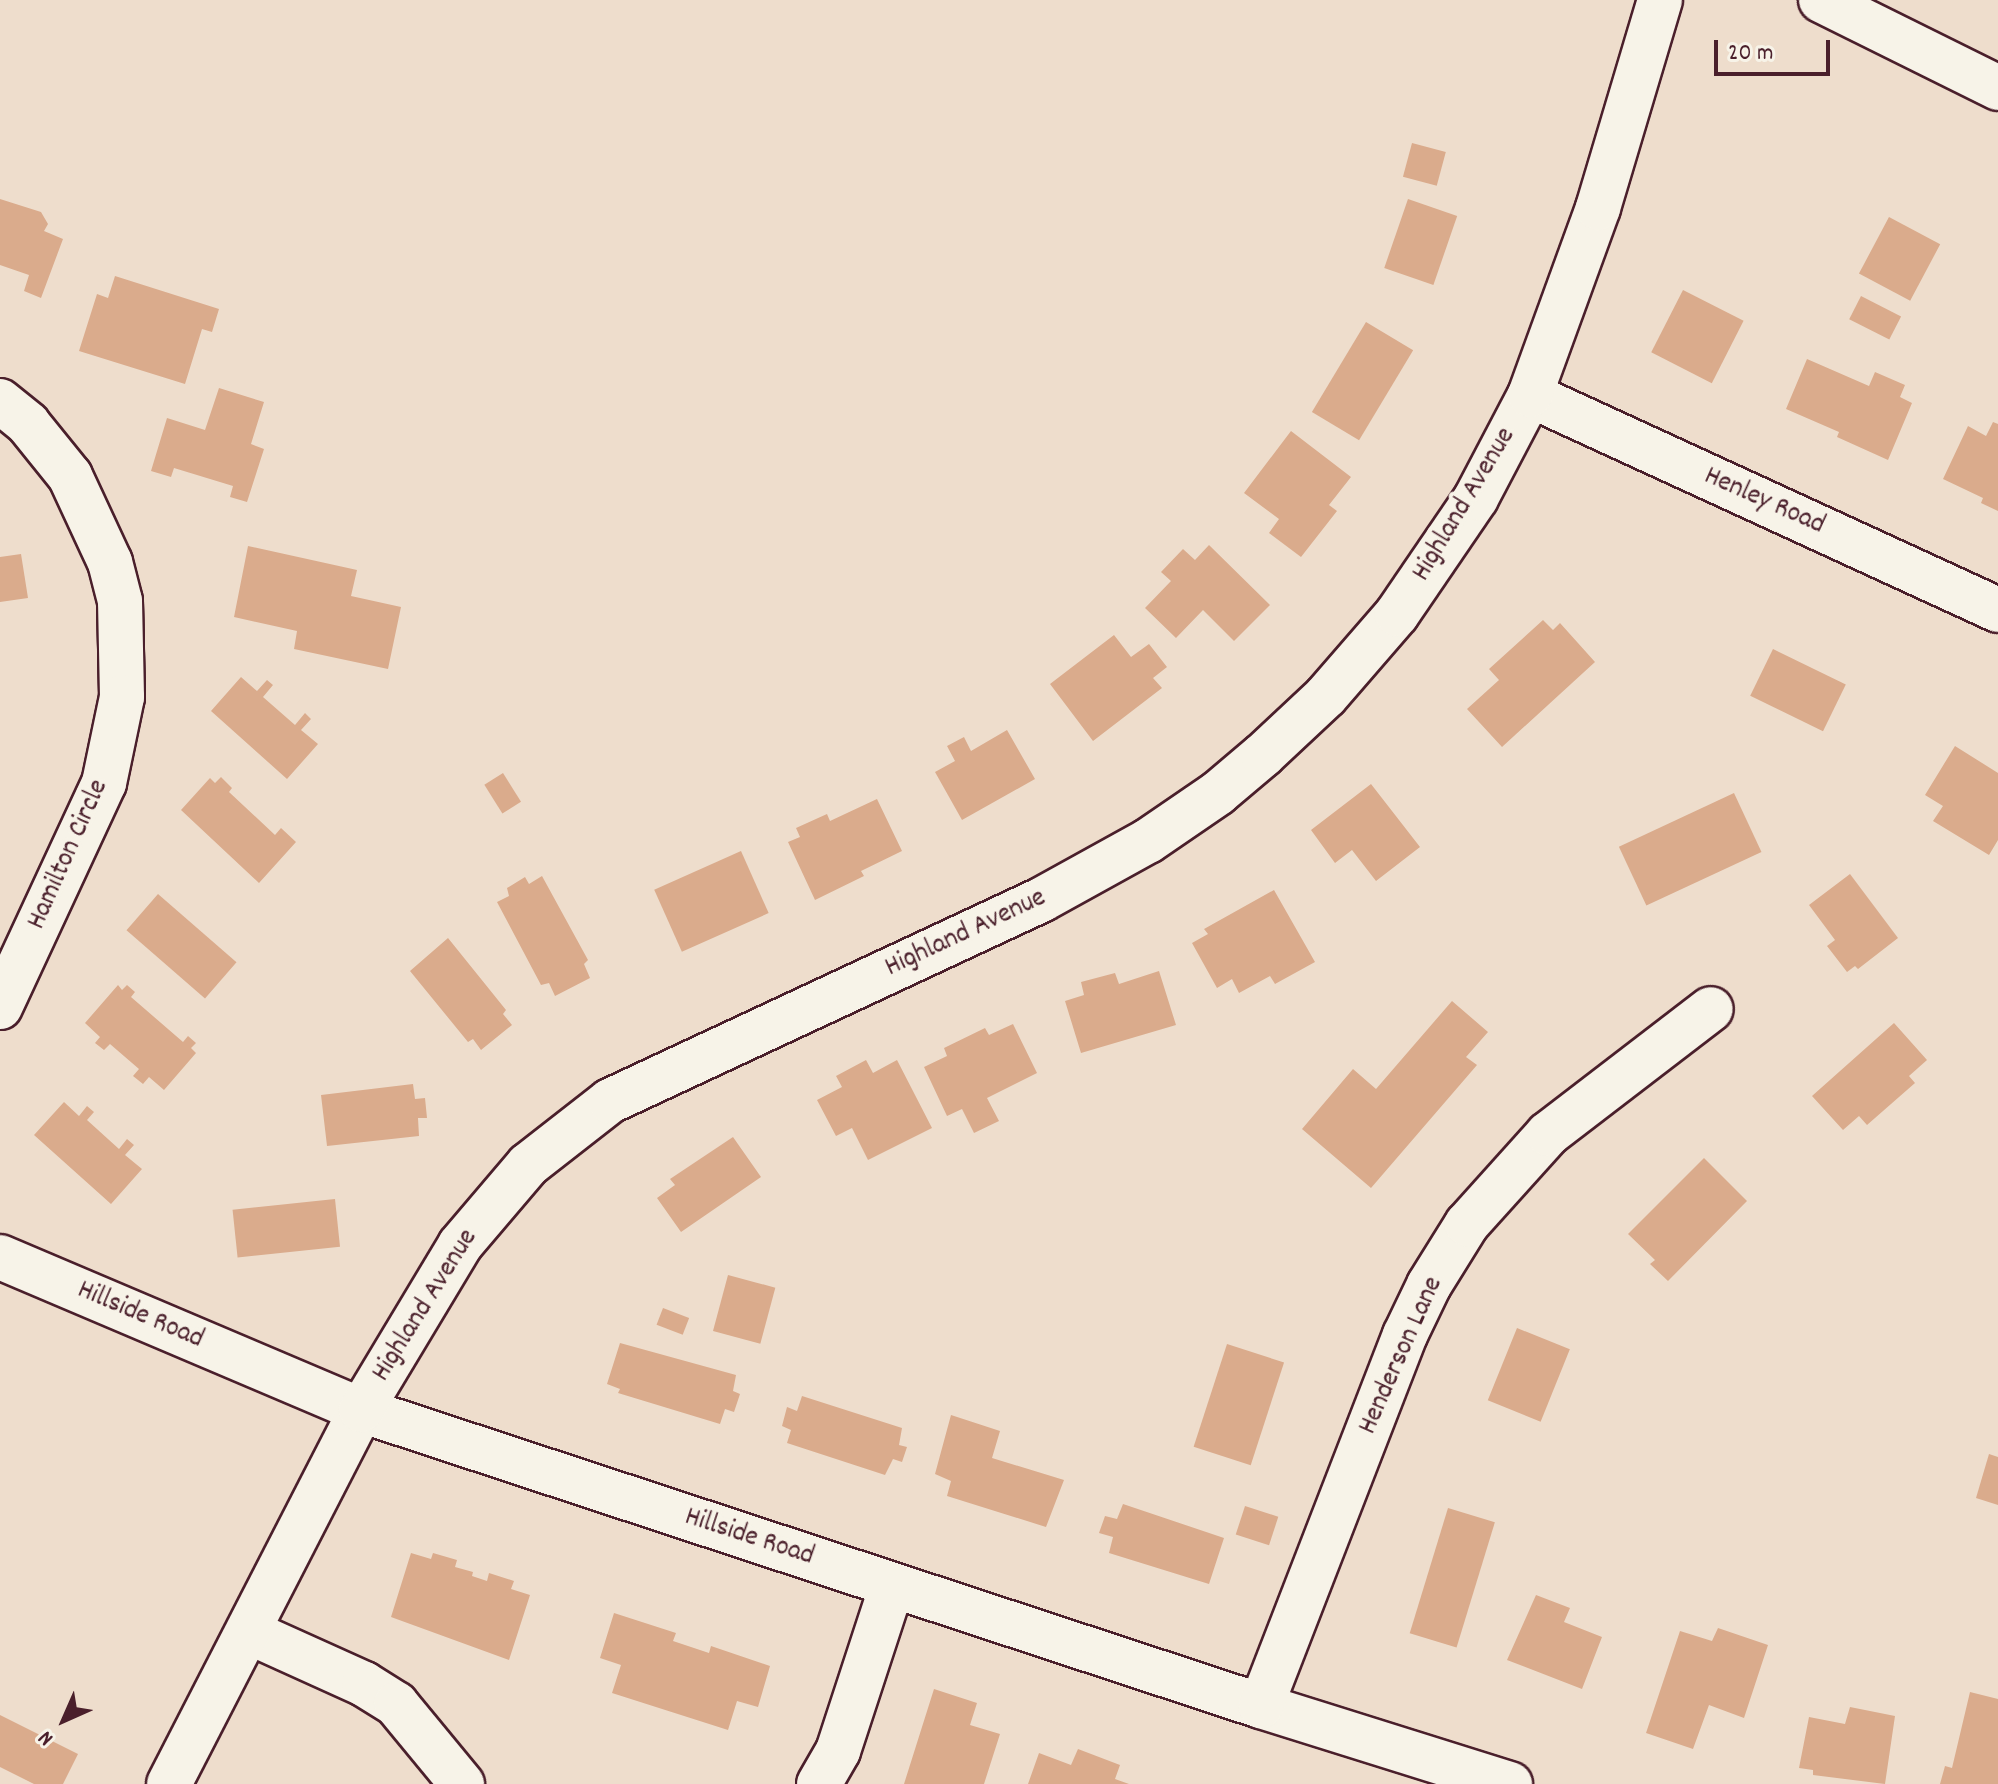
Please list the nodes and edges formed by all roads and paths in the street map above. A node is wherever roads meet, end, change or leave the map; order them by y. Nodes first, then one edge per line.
1 (1660, 0) edge
2 (1821, 0) edge
3 (1998, 88) edge
4 (1530, 395) junction
5 (0, 401) edge
6 (1998, 610) edge
7 (0, 1007) edge
8 (1711, 1009) dead end
9 (0, 1257) edge
10 (361, 1410) junction
11 (892, 1586) junction
12 (249, 1632) junction
13 (1261, 1706) junction
14 (169, 1784) edge
15 (462, 1784) edge
16 (819, 1784) edge
17 (1510, 1784) edge

1 - 4 street, Highland Avenue
2 - 3 street
4 - 6 street, Henley Road
4 - 10 street, Highland Avenue
5 - 7 street, Hamilton Circle
8 - 13 street, Henderson Lane
9 - 10 street, Hillside Road
10 - 11 street, Hillside Road
10 - 12 street, Highland Avenue
11 - 13 street, Hillside Road
11 - 16 street
12 - 14 street, Highland Avenue
12 - 15 street
13 - 17 street, Hillside Road

